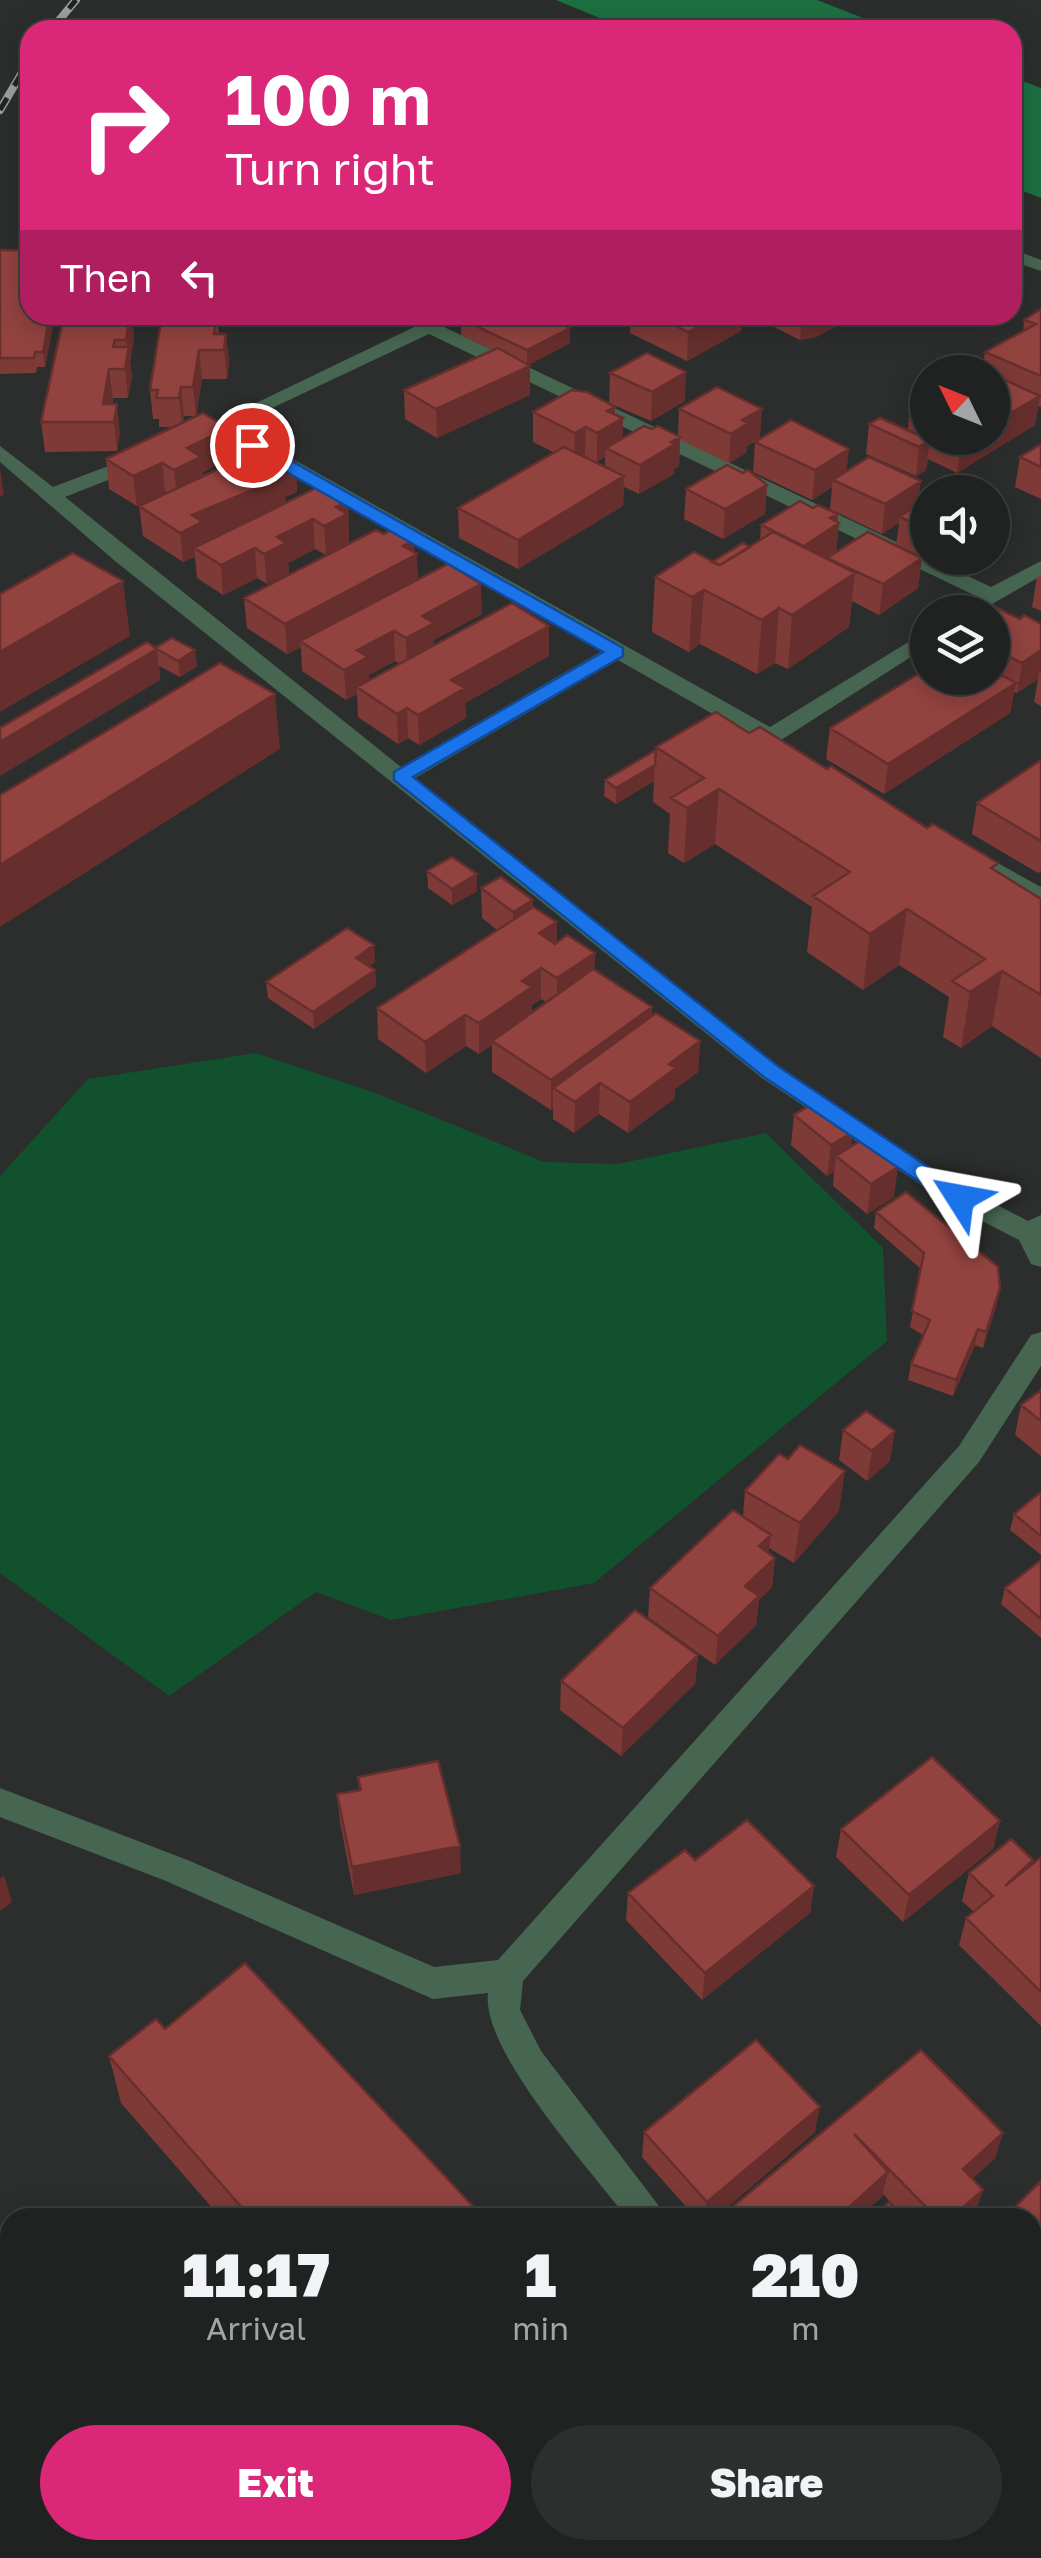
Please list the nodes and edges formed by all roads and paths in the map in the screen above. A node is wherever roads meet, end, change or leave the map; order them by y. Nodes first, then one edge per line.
1 (433, 325) edge
2 (429, 327) junction
3 (219, 426) junction
4 (186, 440) edge
5 (0, 452) edge
6 (154, 454) edge
7 (52, 496) junction
8 (1041, 568) edge
9 (991, 595) joint
10 (910, 649) edge
11 (616, 652) junction
12 (400, 776) junction
13 (939, 837) edge
14 (1041, 897) edge
15 (1037, 1238) edge
16 (1041, 1343) edge
17 (0, 1802) edge
18 (507, 1976) junction
19 (642, 2208) edge

1 - 2 street
2 - 3 street
2 - 9 street
3 - 4 street
3 - 11 street
5 - 7 street
6 - 7 street
7 - 12 street
8 - 9 street
10 - 11 street
11 - 12 street
12 - 15 street
13 - 14 street
16 - 18 street
17 - 18 street
18 - 19 street

